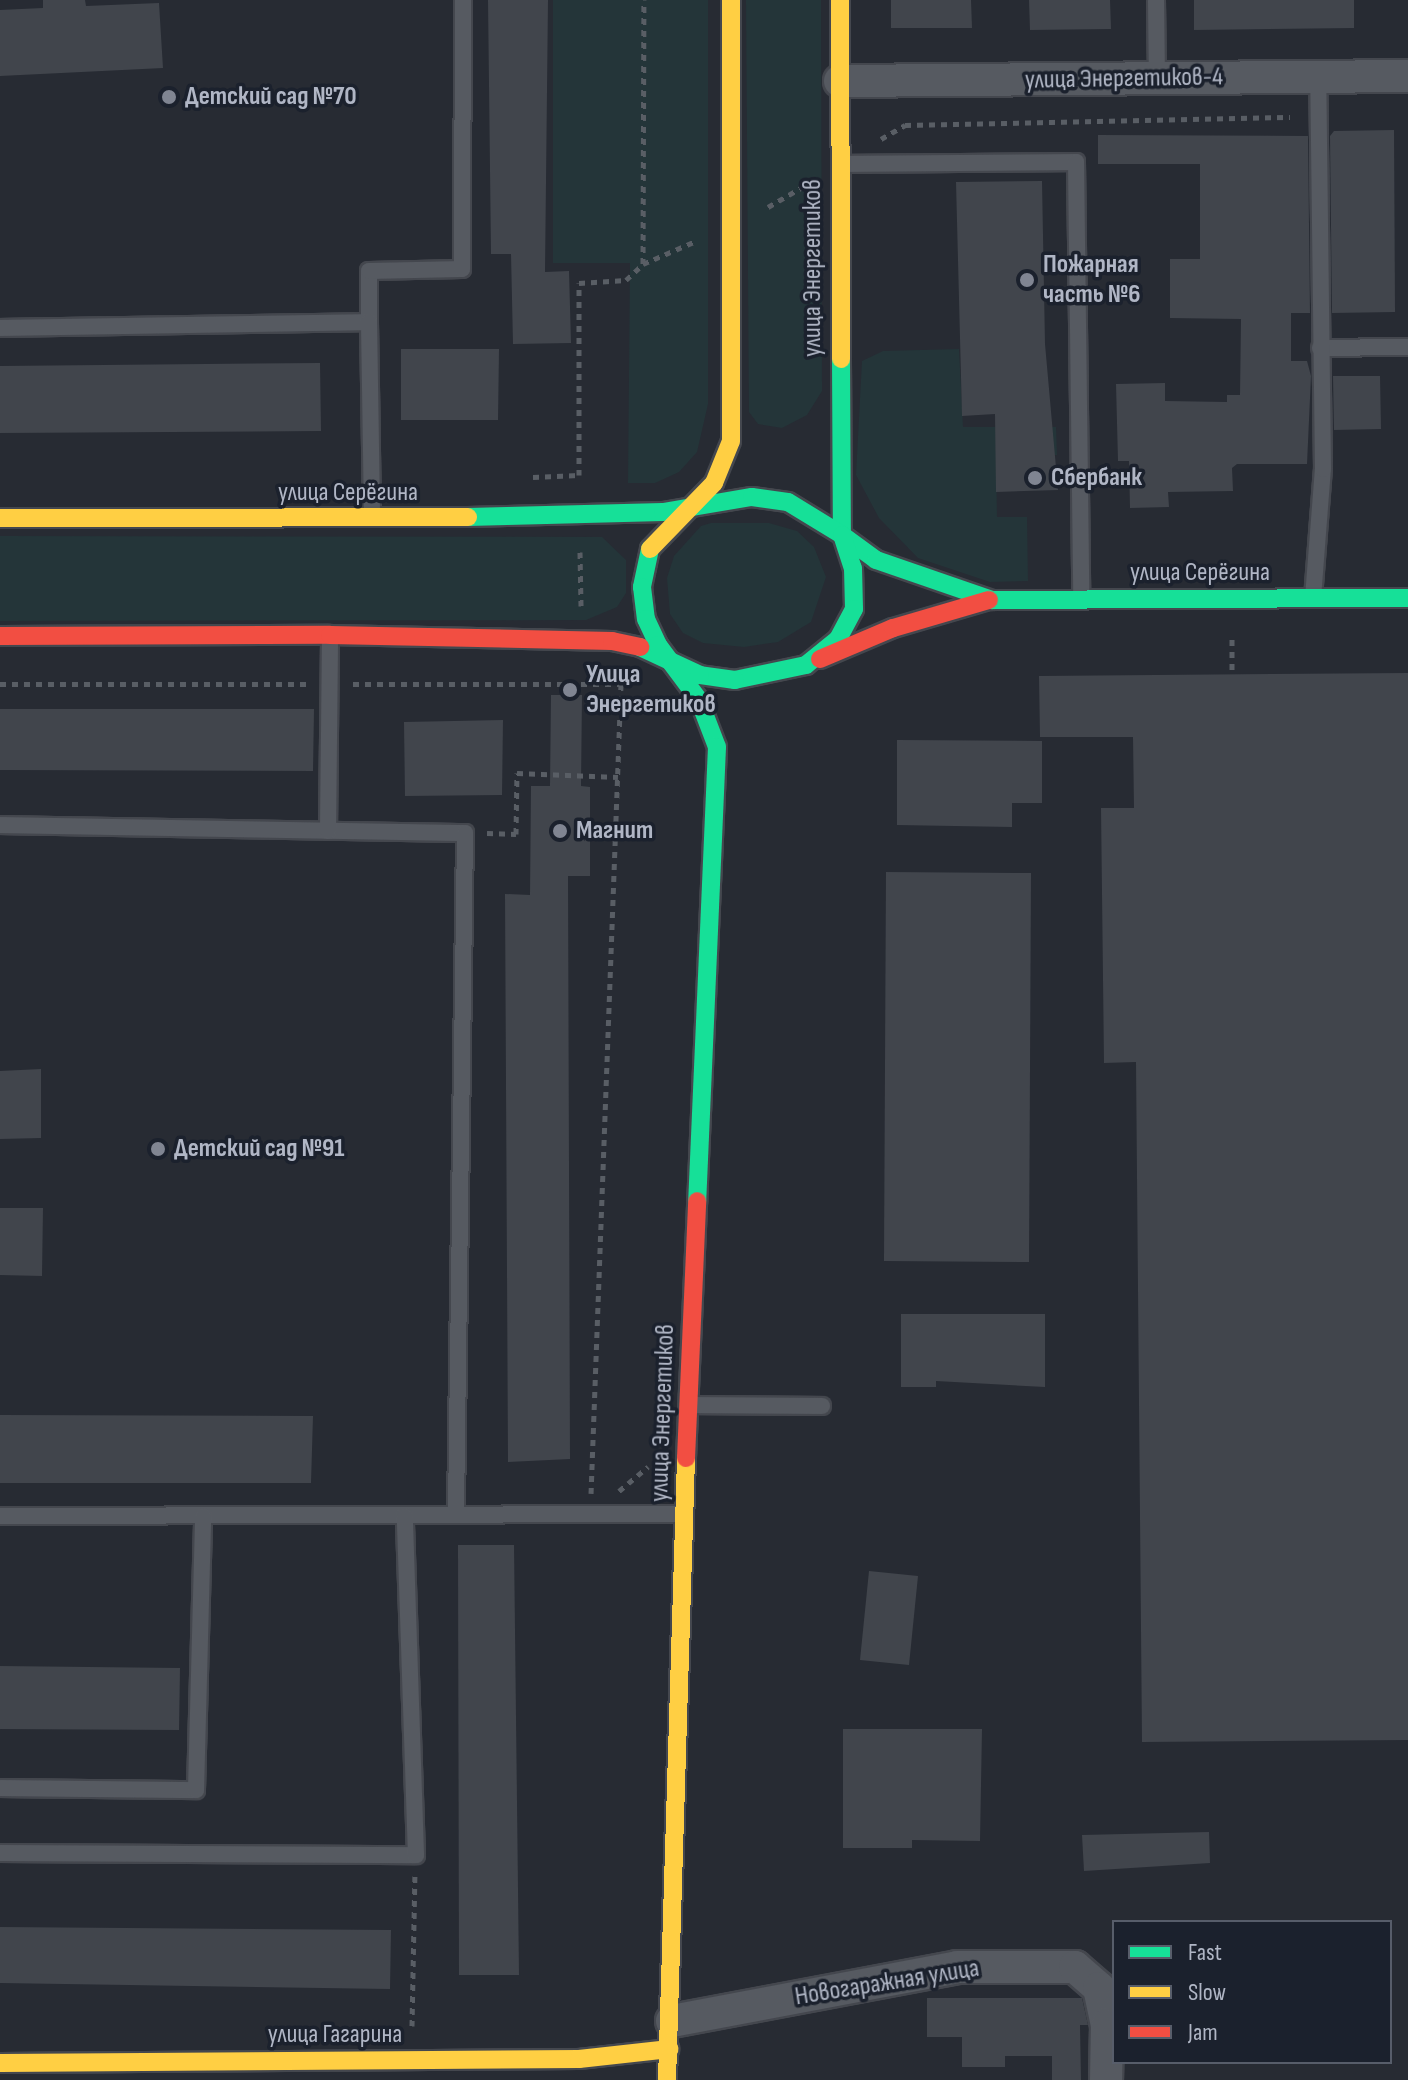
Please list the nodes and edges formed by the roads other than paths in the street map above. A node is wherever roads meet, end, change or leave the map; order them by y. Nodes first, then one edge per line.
1 (463, 0) edge
2 (731, 0) edge
3 (840, 0) edge
4 (1156, 0) edge
5 (1408, 76) edge
6 (1318, 77) junction
7 (1157, 78) junction
8 (840, 81) junction
9 (840, 164) junction
10 (369, 322) junction
11 (0, 328) edge
12 (1408, 347) edge
13 (1320, 348) junction
14 (694, 504) junction
15 (0, 518) edge
16 (372, 519) junction
17 (842, 535) junction
18 (1408, 598) edge
19 (1313, 599) junction
20 (992, 600) junction
21 (1081, 600) junction
22 (330, 635) junction
23 (0, 636) edge
24 (806, 665) junction
25 (677, 667) junction
26 (753, 696) dead end
27 (728, 721) dead end
28 (717, 747) junction
29 (0, 825) edge
30 (328, 831) junction
31 (688, 1405) junction
32 (822, 1406) dead end
33 (685, 1514) junction
34 (456, 1515) junction
35 (0, 1516) edge
36 (203, 1516) junction
37 (405, 1516) junction
38 (0, 1788) edge
39 (0, 1853) edge
40 (671, 2035) junction
41 (579, 2059) junction
42 (0, 2063) edge
43 (511, 2080) edge
44 (667, 2080) edge
45 (1106, 2080) edge

1 - 10 lane
2 - 14 street
3 - 8 street, улица Энергетиков
4 - 7 lane
5 - 6 street, улица Энергетиков-4
6 - 7 street, улица Энергетиков-4
6 - 13 lane
7 - 8 street, улица Энергетиков-4
8 - 9 street, улица Энергетиков
9 - 17 street, улица Энергетиков
9 - 21 lane
10 - 11 lane
10 - 16 lane
12 - 13 lane
13 - 19 lane
14 - 16 street, улица Серёгина
14 - 17 street
14 - 25 street
15 - 16 street, улица Серёгина
17 - 20 street
17 - 24 street
18 - 19 street, улица Серёгина
19 - 21 street, улица Серёгина
20 - 21 street, улица Серёгина
20 - 24 street
22 - 23 street
22 - 25 street
22 - 30 lane
24 - 25 street
24 - 26 street
25 - 28 street
27 - 28 street
28 - 31 street, улица Энергетиков
29 - 30 lane
30 - 34 lane
31 - 32 lane
31 - 33 street, улица Энергетиков
33 - 34 lane
33 - 40 street, улица Энергетиков
34 - 37 lane
35 - 36 lane
36 - 37 lane
36 - 38 lane
37 - 39 lane
40 - 41 street, улица Гагарина
40 - 44 street, улица Энергетиков
40 - 45 street, Новогаражная улица
41 - 42 street, улица Гагарина
41 - 43 lane

